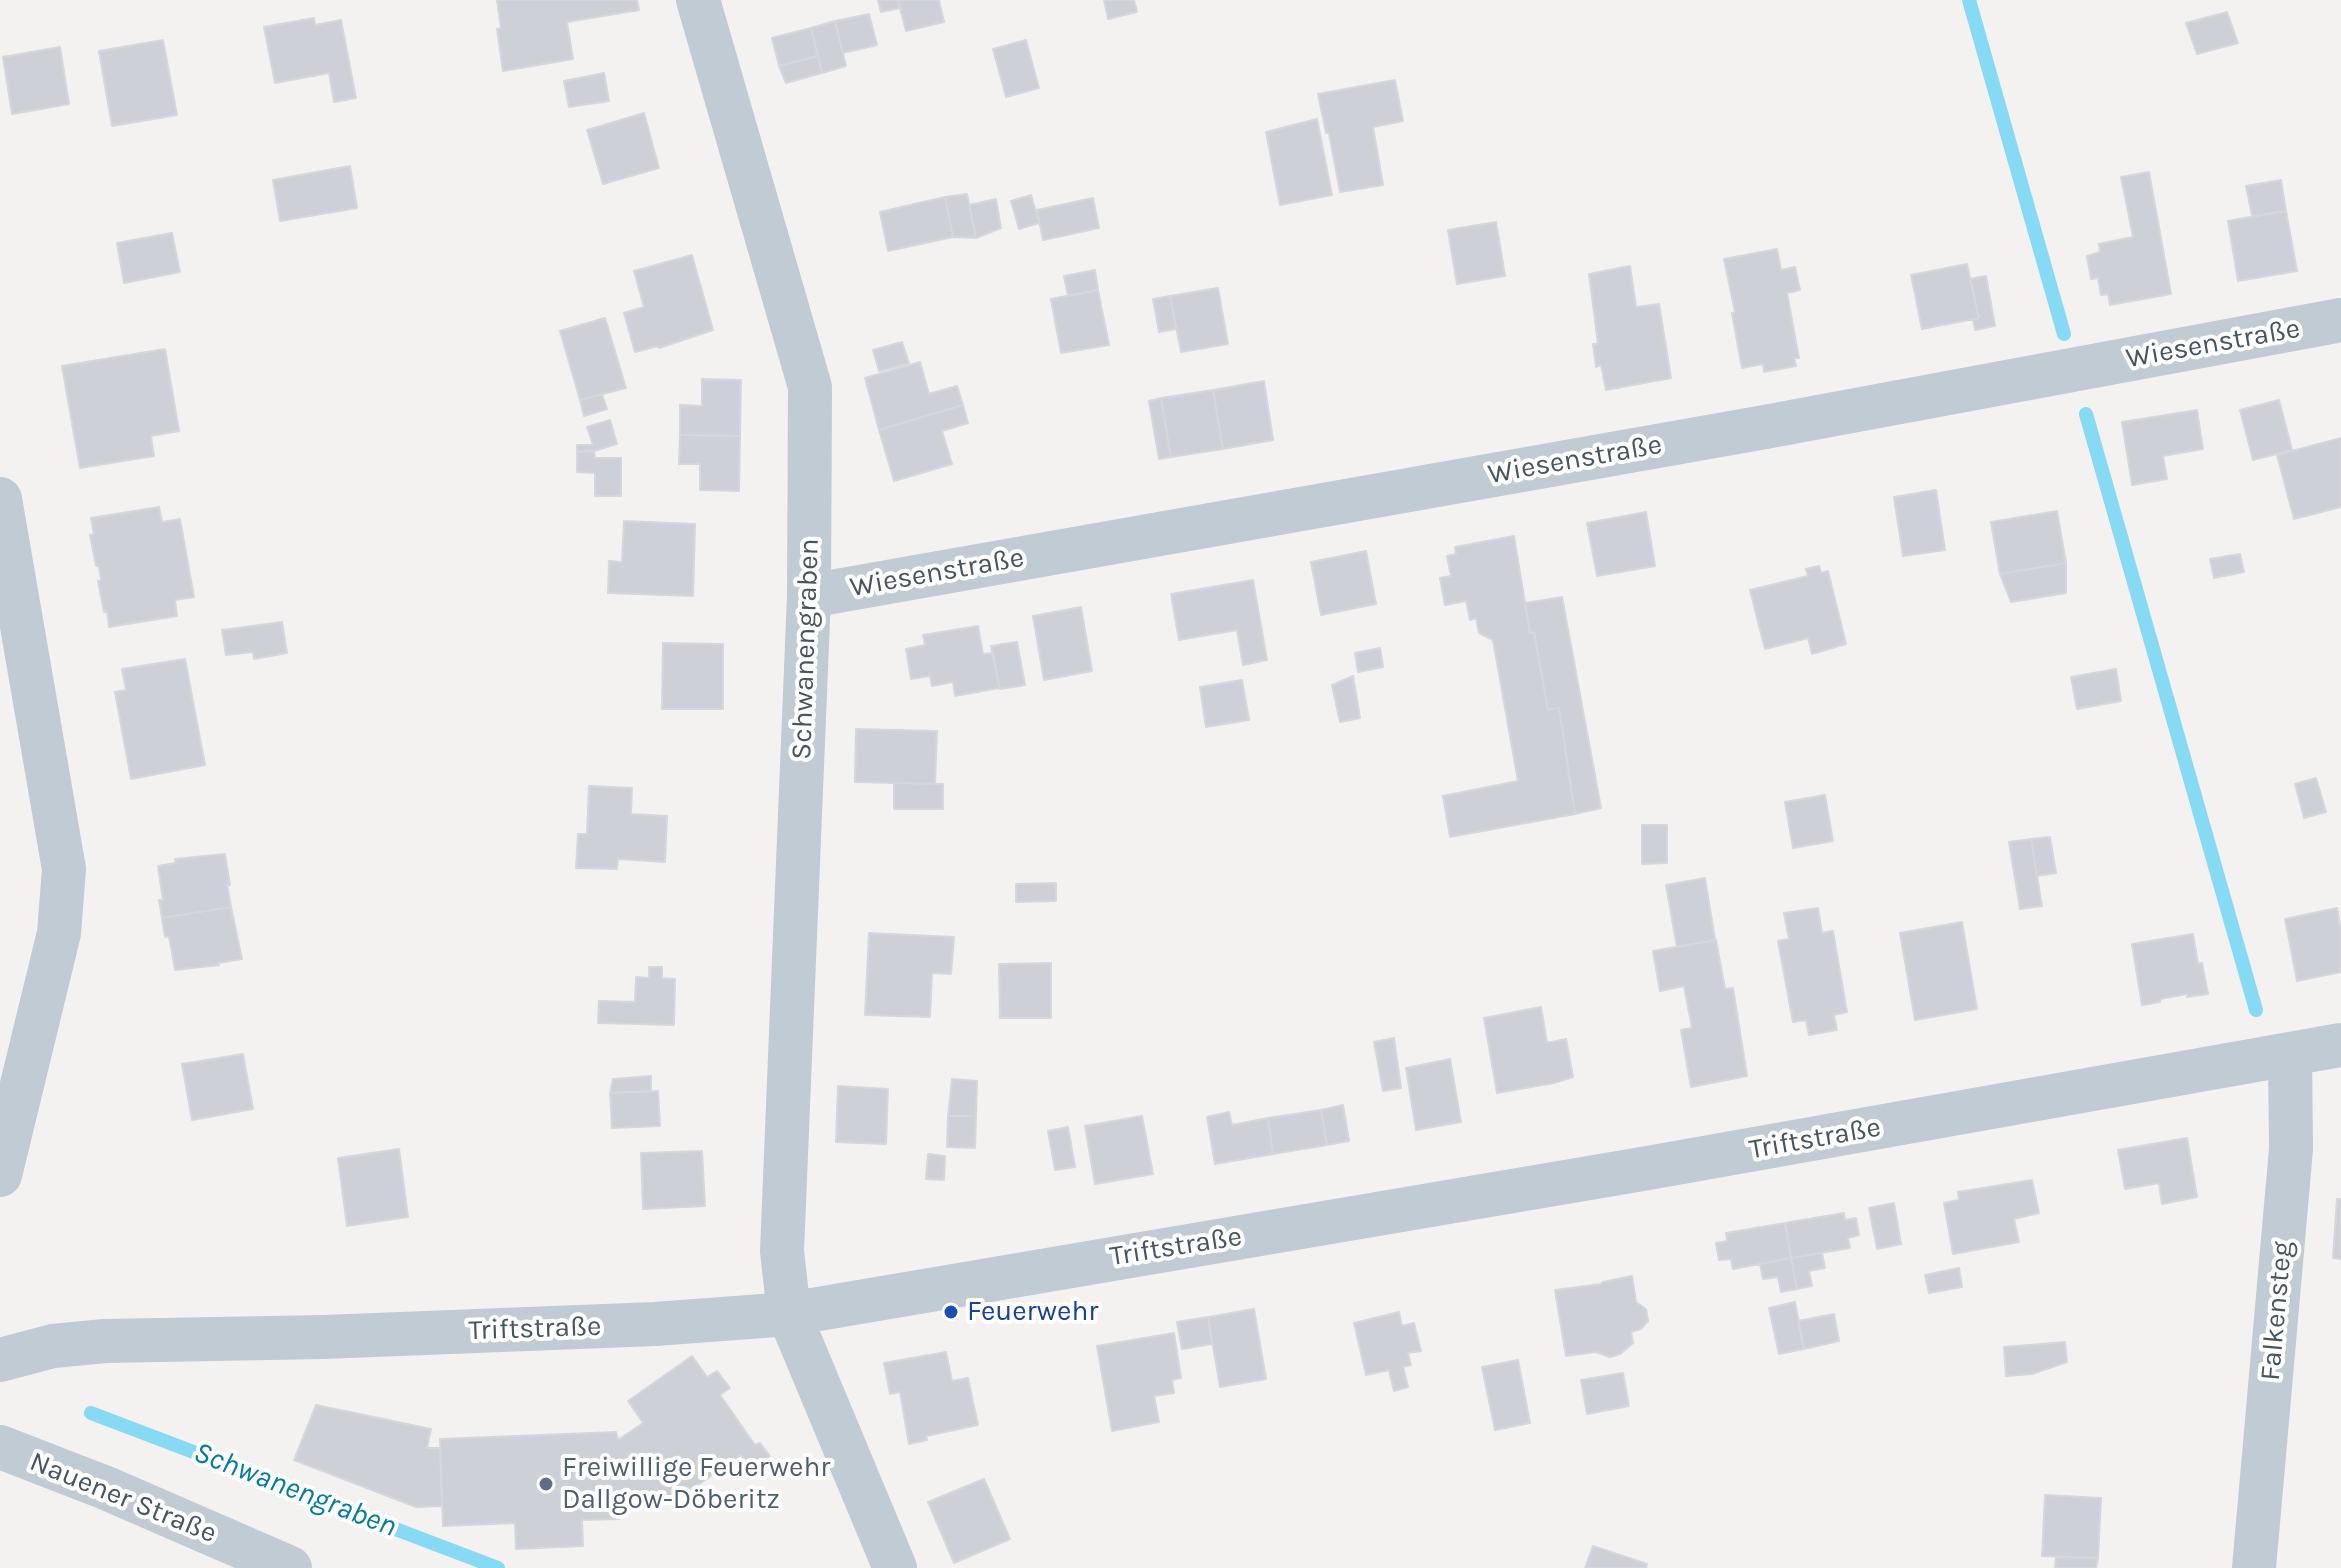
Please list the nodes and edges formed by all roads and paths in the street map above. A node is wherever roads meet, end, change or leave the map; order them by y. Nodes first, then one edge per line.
1 (698, 0) edge
2 (2341, 320) edge
3 (0, 499) edge
4 (809, 596) junction
5 (2341, 1045) edge
6 (2290, 1054) junction
7 (0, 1175) edge
8 (789, 1314) junction
9 (1, 1357) edge
10 (0, 1447) edge
11 (290, 1568) edge
12 (895, 1568) edge
13 (2254, 1568) edge

1 - 4 street, Schwanengraben
2 - 4 street, Wiesenstraße
3 - 7 street
4 - 8 street, Schwanengraben
5 - 6 street, Triftstraße
6 - 8 street, Triftstraße
6 - 13 street, Falkensteg
8 - 9 street, Triftstraße
8 - 12 street, Schwanengraben
10 - 11 street, Nauener Straße

